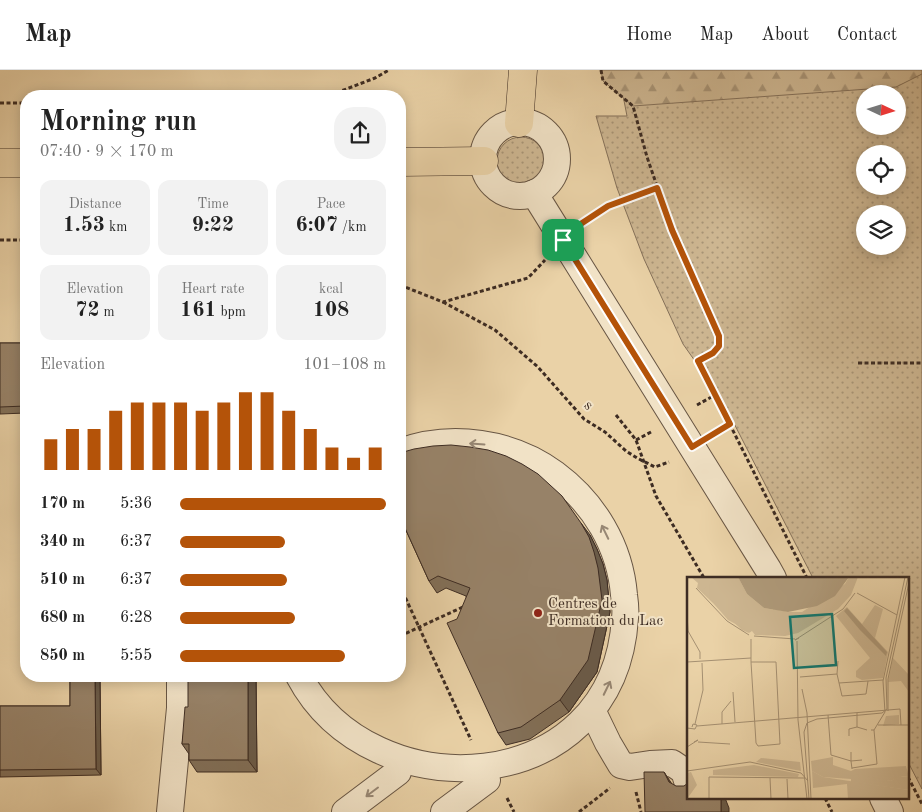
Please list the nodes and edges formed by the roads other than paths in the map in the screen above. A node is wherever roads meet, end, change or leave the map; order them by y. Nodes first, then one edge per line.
1 (523, 70) edge
2 (519, 123) junction
3 (406, 162) edge
4 (484, 162) junction
5 (0, 163) edge
6 (20, 163) edge
7 (534, 193) junction
8 (406, 450) edge
9 (772, 577) edge
10 (180, 682) edge
11 (301, 682) edge
12 (593, 712) junction
13 (398, 772) junction
14 (492, 778) junction
15 (687, 781) edge
16 (884, 800) edge
17 (170, 812) edge
18 (345, 812) edge
19 (444, 812) edge
20 (890, 812) edge

1 - 2 main road
2 - 4 street
2 - 7 street
3 - 4 main road
4 - 7 street
5 - 6 main road
7 - 9 street
12 -> 8 street
10 - 17 street
11 - 13 street
12 - 14 street
12 - 15 street
13 - 14 street
13 -> 18 street
14 - 19 street
16 - 20 street

